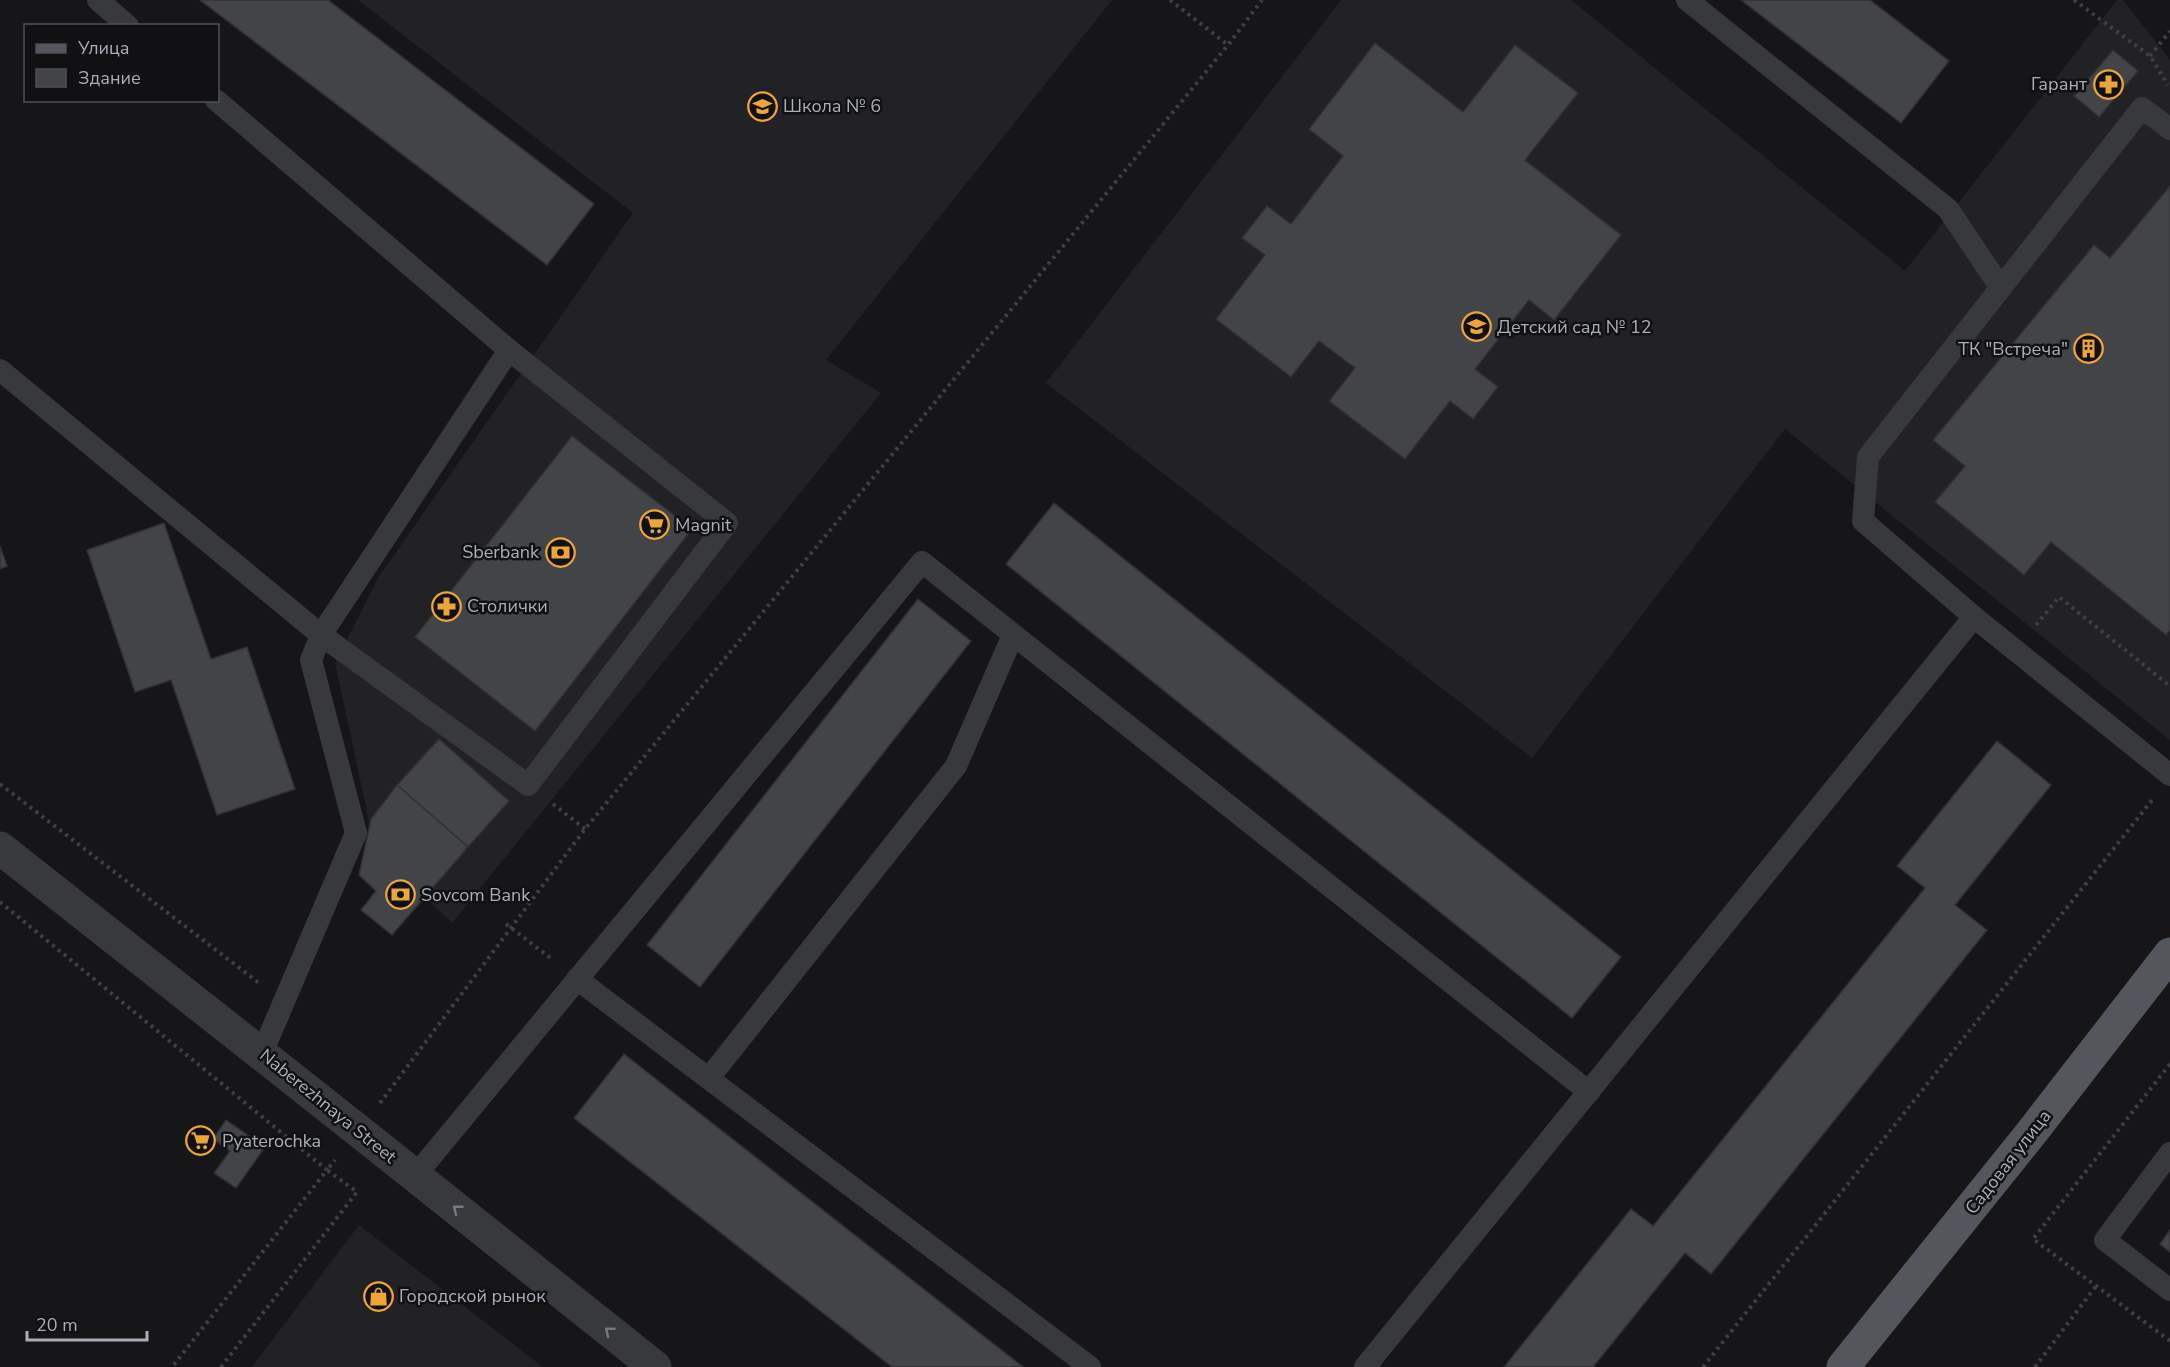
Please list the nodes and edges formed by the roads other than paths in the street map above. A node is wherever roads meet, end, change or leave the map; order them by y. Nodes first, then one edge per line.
1 (98, 0) edge
2 (1687, 0) edge
3 (126, 24) edge
4 (218, 102) edge
5 (2170, 129) edge
6 (2001, 288) junction
7 (509, 350) junction
8 (0, 370) edge
9 (1974, 617) junction
10 (321, 635) junction
11 (1013, 635) junction
12 (2170, 775) edge
13 (0, 848) edge
14 (2170, 954) edge
15 (578, 979) junction
16 (262, 1053) junction
17 (709, 1078) junction
18 (1588, 1092) junction
19 (2170, 1153) edge
20 (415, 1176) junction
21 (2170, 1290) edge
22 (655, 1367) edge
23 (1090, 1367) edge
24 (1365, 1367) edge
25 (1843, 1367) edge

1 - 3 lane
2 - 6 lane
4 - 7 lane
5 - 6 lane
6 - 9 lane
7 - 10 lane
7 - 10 lane
8 - 10 lane
9 - 12 lane
9 - 18 lane
10 - 16 lane
11 - 15 lane
11 - 17 lane
11 - 18 lane
13 - 16 street, Naberezhnaya Street
14 - 25 main road, Садовая улица
15 - 17 lane
15 - 20 lane
16 - 20 street, Naberezhnaya Street
17 - 23 lane
18 - 24 lane
19 - 21 lane
22 -> 20 street, Naberezhnaya Street

